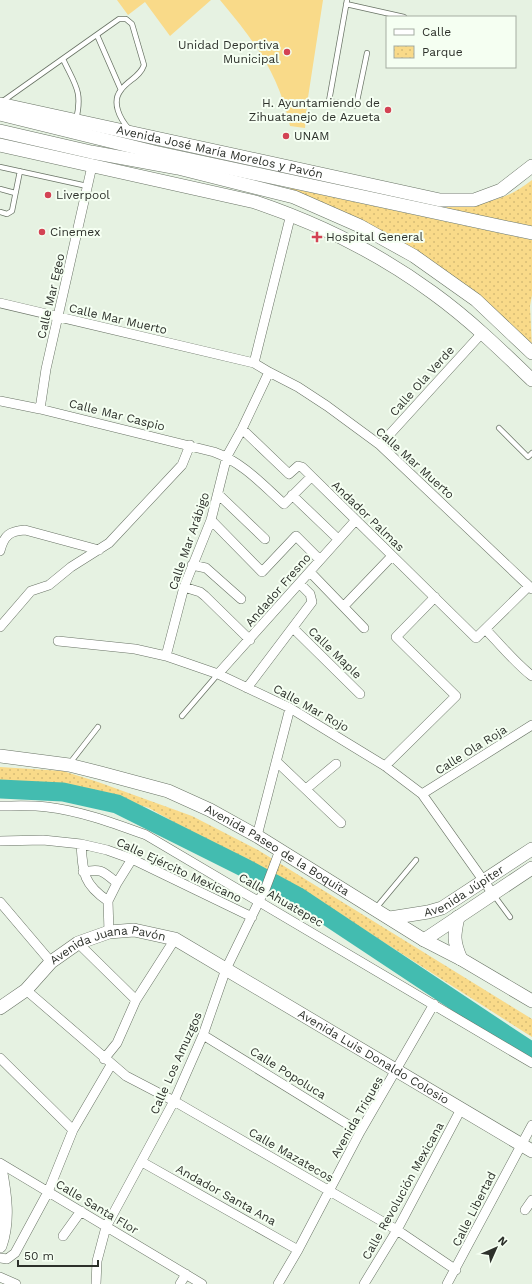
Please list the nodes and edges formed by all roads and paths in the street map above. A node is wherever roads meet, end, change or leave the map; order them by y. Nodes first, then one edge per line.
1 (346, 2) edge
2 (400, 16) edge
3 (97, 35) junction
4 (368, 54) dead end
5 (63, 59) junction
6 (121, 90) junction
7 (0, 104) edge
8 (0, 114) edge
9 (76, 120) junction
10 (0, 131) edge
11 (131, 133) junction
12 (0, 145) edge
13 (92, 166) junction
14 (532, 166) edge
15 (0, 167) edge
16 (178, 168) junction
17 (292, 168) junction
18 (20, 171) junction
19 (291, 181) junction
20 (176, 185) junction
21 (87, 186) junction
22 (0, 189) edge
23 (15, 193) junction
24 (0, 212) edge
25 (291, 214) junction
26 (532, 233) edge
27 (0, 303) edge
28 (58, 317) junction
29 (482, 334) junction
30 (532, 353) edge
31 (254, 363) junction
32 (269, 372) junction
33 (532, 380) edge
34 (0, 401) edge
35 (40, 409) junction
36 (499, 428) dead end
37 (242, 429) junction
38 (380, 445) junction
39 (193, 446) junction
40 (532, 453) edge
41 (227, 456) junction
42 (311, 477) junction
43 (218, 494) junction
44 (292, 495) junction
45 (211, 520) junction
46 (355, 521) junction
47 (265, 539) dead end
48 (338, 539) junction
49 (99, 550) junction
50 (0, 551) edge
51 (392, 556) junction
52 (320, 560) junction
53 (192, 565) junction
54 (310, 572) junction
55 (300, 584) junction
56 (184, 588) junction
57 (530, 588) edge
58 (435, 597) junction
59 (240, 599) dead end
60 (344, 606) junction
61 (0, 627) edge
62 (294, 628) junction
63 (364, 628) dead end
64 (486, 630) junction
65 (250, 640) junction
66 (58, 641) dead end
67 (166, 656) junction
68 (218, 674) junction
69 (532, 676) edge
70 (247, 688) junction
71 (360, 694) dead end
72 (290, 708) junction
73 (182, 716) dead end
74 (532, 725) edge
75 (98, 727) dead end
76 (0, 756) edge
77 (277, 762) junction
78 (336, 764) dead end
79 (69, 765) junction
80 (385, 766) junction
81 (306, 789) junction
82 (422, 794) junction
83 (0, 806) edge
84 (341, 823) dead end
85 (257, 836) junction
86 (0, 841) edge
87 (81, 844) junction
88 (532, 849) edge
89 (280, 850) junction
90 (132, 859) junction
91 (416, 860) dead end
92 (532, 868) edge
93 (83, 872) junction
94 (484, 880) junction
95 (117, 883) junction
96 (493, 894) junction
97 (258, 900) junction
98 (108, 901) junction
99 (0, 902) edge
100 (375, 910) junction
101 (252, 917) junction
102 (458, 917) junction
103 (510, 917) dead end
104 (390, 918) junction
105 (109, 932) junction
106 (175, 939) junction
107 (424, 940) junction
108 (78, 943) junction
109 (461, 959) junction
110 (51, 962) junction
111 (226, 969) junction
112 (26, 990) junction
113 (136, 1000) junction
114 (532, 1001) edge
115 (434, 1004) junction
116 (0, 1008) edge
117 (204, 1035) junction
118 (0, 1058) edge
119 (104, 1058) junction
120 (532, 1063) edge
121 (111, 1065) junction
122 (397, 1071) junction
123 (174, 1100) junction
124 (461, 1108) junction
125 (532, 1125) edge
126 (74, 1130) junction
127 (360, 1132) junction
128 (526, 1147) edge
129 (142, 1162) junction
130 (0, 1164) edge
131 (0, 1168) edge
132 (329, 1191) junction
133 (48, 1192) junction
134 (532, 1200) edge
135 (525, 1210) dead end
136 (81, 1211) junction
137 (106, 1227) junction
138 (397, 1230) junction
139 (64, 1236) dead end
140 (0, 1246) edge
141 (298, 1250) junction
142 (0, 1258) edge
143 (456, 1270) junction
144 (186, 1274) junction
145 (0, 1276) edge
146 (16, 1284) edge
147 (95, 1284) edge
148 (180, 1284) edge
149 (202, 1284) edge
150 (278, 1284) edge
151 (364, 1284) edge
152 (447, 1284) edge

1 - 2 lane
1 - 4 lane
3 - 5 lane
3 - 6 lane
3 - 6 lane
5 - 7 lane
5 - 9 lane
6 - 11 lane
7 - 9 main road, Avenida José María Morelos y Pavón
8 - 19 main road, Avenida José María Morelos y Pavón
9 - 11 main road, Avenida José María Morelos y Pavón
10 - 16 main road, Avenida José María Morelos y Pavón
11 - 17 main road, Avenida José María Morelos y Pavón
12 - 13 main road
13 - 20 main road
13 - 21 street, Calle Mar Egeo
14 - 17 main road, Avenida José María Morelos y Pavón
15 - 18 lane
16 - 20 main road
16 - 30 main road, Avenida José María Morelos y Pavón
17 - 19 main road
18 - 21 lane
18 - 23 lane
19 - 26 main road, Avenida José María Morelos y Pavón
20 - 25 main road
21 - 28 street, Calle Mar Egeo
22 - 23 lane
23 - 24 lane
25 - 29 main road
25 - 31 street
27 - 28 street, Calle Mar Muerto
28 - 31 street, Calle Mar Muerto
28 - 35 street, Calle Mar Egeo
29 - 33 main road
29 - 38 street, Calle Ola Verde
31 - 32 street
32 - 37 street, Calle Mar Arábigo
32 - 38 street, Calle Mar Muerto
34 - 35 street, Calle Mar Caspio
35 - 39 street, Calle Mar Caspio
36 - 40 lane
37 - 41 street, Calle Mar Arábigo
37 - 42 street, Andador Palmas
38 - 57 street, Calle Mar Muerto
39 - 41 street, Calle Mar Caspio
39 - 49 street
41 - 43 street, Calle Mar Arábigo
41 - 44 street, Calle Mar Caspio
42 - 44 street
42 - 46 street, Andador Palmas
43 - 45 street, Calle Mar Arábigo
43 - 47 street
44 - 48 street
45 - 52 street
45 - 53 street, Calle Mar Arábigo
46 - 48 street, Andador Fresno
46 - 51 street, Andador Palmas
48 - 52 street, Andador Fresno
49 - 50 street
49 - 61 street
51 - 58 street, Andador Palmas
51 - 60 street
52 - 54 street, Andador Fresno
53 - 56 street, Calle Mar Arábigo
53 - 59 street
54 - 55 street, Andador Fresno
54 - 60 street
55 - 62 street
55 - 65 street, Andador Fresno
56 - 65 street
56 - 67 street, Calle Mar Arábigo
57 - 64 street
58 - 64 street, Andador Palmas
58 - 80 street
60 - 63 street
62 - 70 street
62 - 71 street, Calle Maple
64 - 69 street
65 - 68 street, Andador Fresno
66 - 67 street, Calle Mar Rojo
67 - 68 street, Calle Mar Rojo
68 - 70 street, Calle Mar Rojo
68 - 73 lane
70 - 72 street, Calle Mar Rojo
72 - 77 street
72 - 80 street, Calle Mar Rojo
74 - 82 street, Calle Ola Roja
75 - 79 lane
76 - 79 main road, Avenida Paseo de la Boquita
77 - 81 street
77 - 85 street
78 - 81 street
79 - 85 main road, Avenida Paseo de la Boquita
80 - 82 street, Calle Mar Rojo
81 - 84 street
82 - 94 street, Calle Mar Rojo
83 - 97 street, Calle Ahuatepec
85 - 89 main road, Avenida Paseo de la Boquita
86 - 87 street, Calle Ejército Mexicano
87 - 90 street, Calle Ejército Mexicano
87 - 93 street
88 - 94 main road, Avenida Júpiter
89 - 97 street, Calle Los Amuzgos
89 - 100 main road, Avenida Paseo de la Boquita
90 - 95 street
90 - 101 street, Calle Ejército Mexicano
91 - 100 lane
92 - 96 main road, Avenida Júpiter
93 - 95 street
93 - 98 street
94 - 96 street, Calle Mar Rojo
94 - 104 main road, Avenida Júpiter
95 - 98 street
96 - 102 main road, Avenida Júpiter
96 - 103 lane
97 - 101 street, Calle Los Amuzgos
97 - 115 street, Calle Ahuatepec
98 - 105 street
99 - 110 street
100 - 104 main road, Avenida Paseo de la Boquita
101 - 111 street, Calle Los Amuzgos
102 - 107 main road, Avenida Júpiter
102 - 109 main road
104 - 107 main road, Avenida Paseo de la Boquita
105 - 106 main road, Avenida Juana Pavón
105 - 108 main road, Avenida Juana Pavón
106 - 111 main road, Avenida Juana Pavón
106 - 113 street
107 - 109 main road, Avenida Paseo de la Boquita
108 - 110 main road, Avenida Juana Pavón
108 - 113 street
109 - 114 main road, Avenida Paseo de la Boquita
110 - 112 main road, Avenida Juana Pavón
111 - 117 street, Calle Los Amuzgos
111 - 122 main road, Avenida Luis Donaldo Colosio
112 - 116 main road, Avenida Juana Pavón
112 - 119 street, Calle Mazatecos
113 - 119 street
115 - 120 street, Calle Ahuatepec
115 - 122 street, Avenida Triques
117 - 123 street, Calle Los Amuzgos
117 - 127 street, Calle Popoluca
118 - 126 street
119 - 121 street, Calle Mazatecos
121 - 123 street, Calle Mazatecos
121 - 126 street
122 - 124 main road, Avenida Luis Donaldo Colosio
122 - 127 street, Avenida Triques
123 - 129 street, Calle Los Amuzgos
123 - 132 street, Calle Mazatecos
124 - 128 main road, Avenida Luis Donaldo Colosio
124 - 138 street, Calle Revolución Mexicana
125 - 128 street
126 - 133 street
127 - 132 street, Avenida Triques
128 - 143 street, Calle Libertad
129 - 137 street, Calle Los Amuzgos
129 - 141 street, Andador Santa Ana
130 - 133 street, Calle Santa Flor
131 - 140 main road
132 - 138 street, Calle Mazatecos
132 - 141 street, Avenida Triques
133 - 136 street, Calle Santa Flor
133 - 142 street
134 - 135 street
136 - 137 street, Calle Santa Flor
136 - 139 street
137 - 144 street, Calle Santa Flor
137 - 147 street, Calle Los Amuzgos
138 - 143 street, Calle Mazatecos
138 - 151 street, Calle Revolución Mexicana
141 - 150 street, Avenida Triques
143 - 152 street, Calle Libertad
144 - 148 street
144 - 149 street, Calle Santa Flor
145 - 146 street

